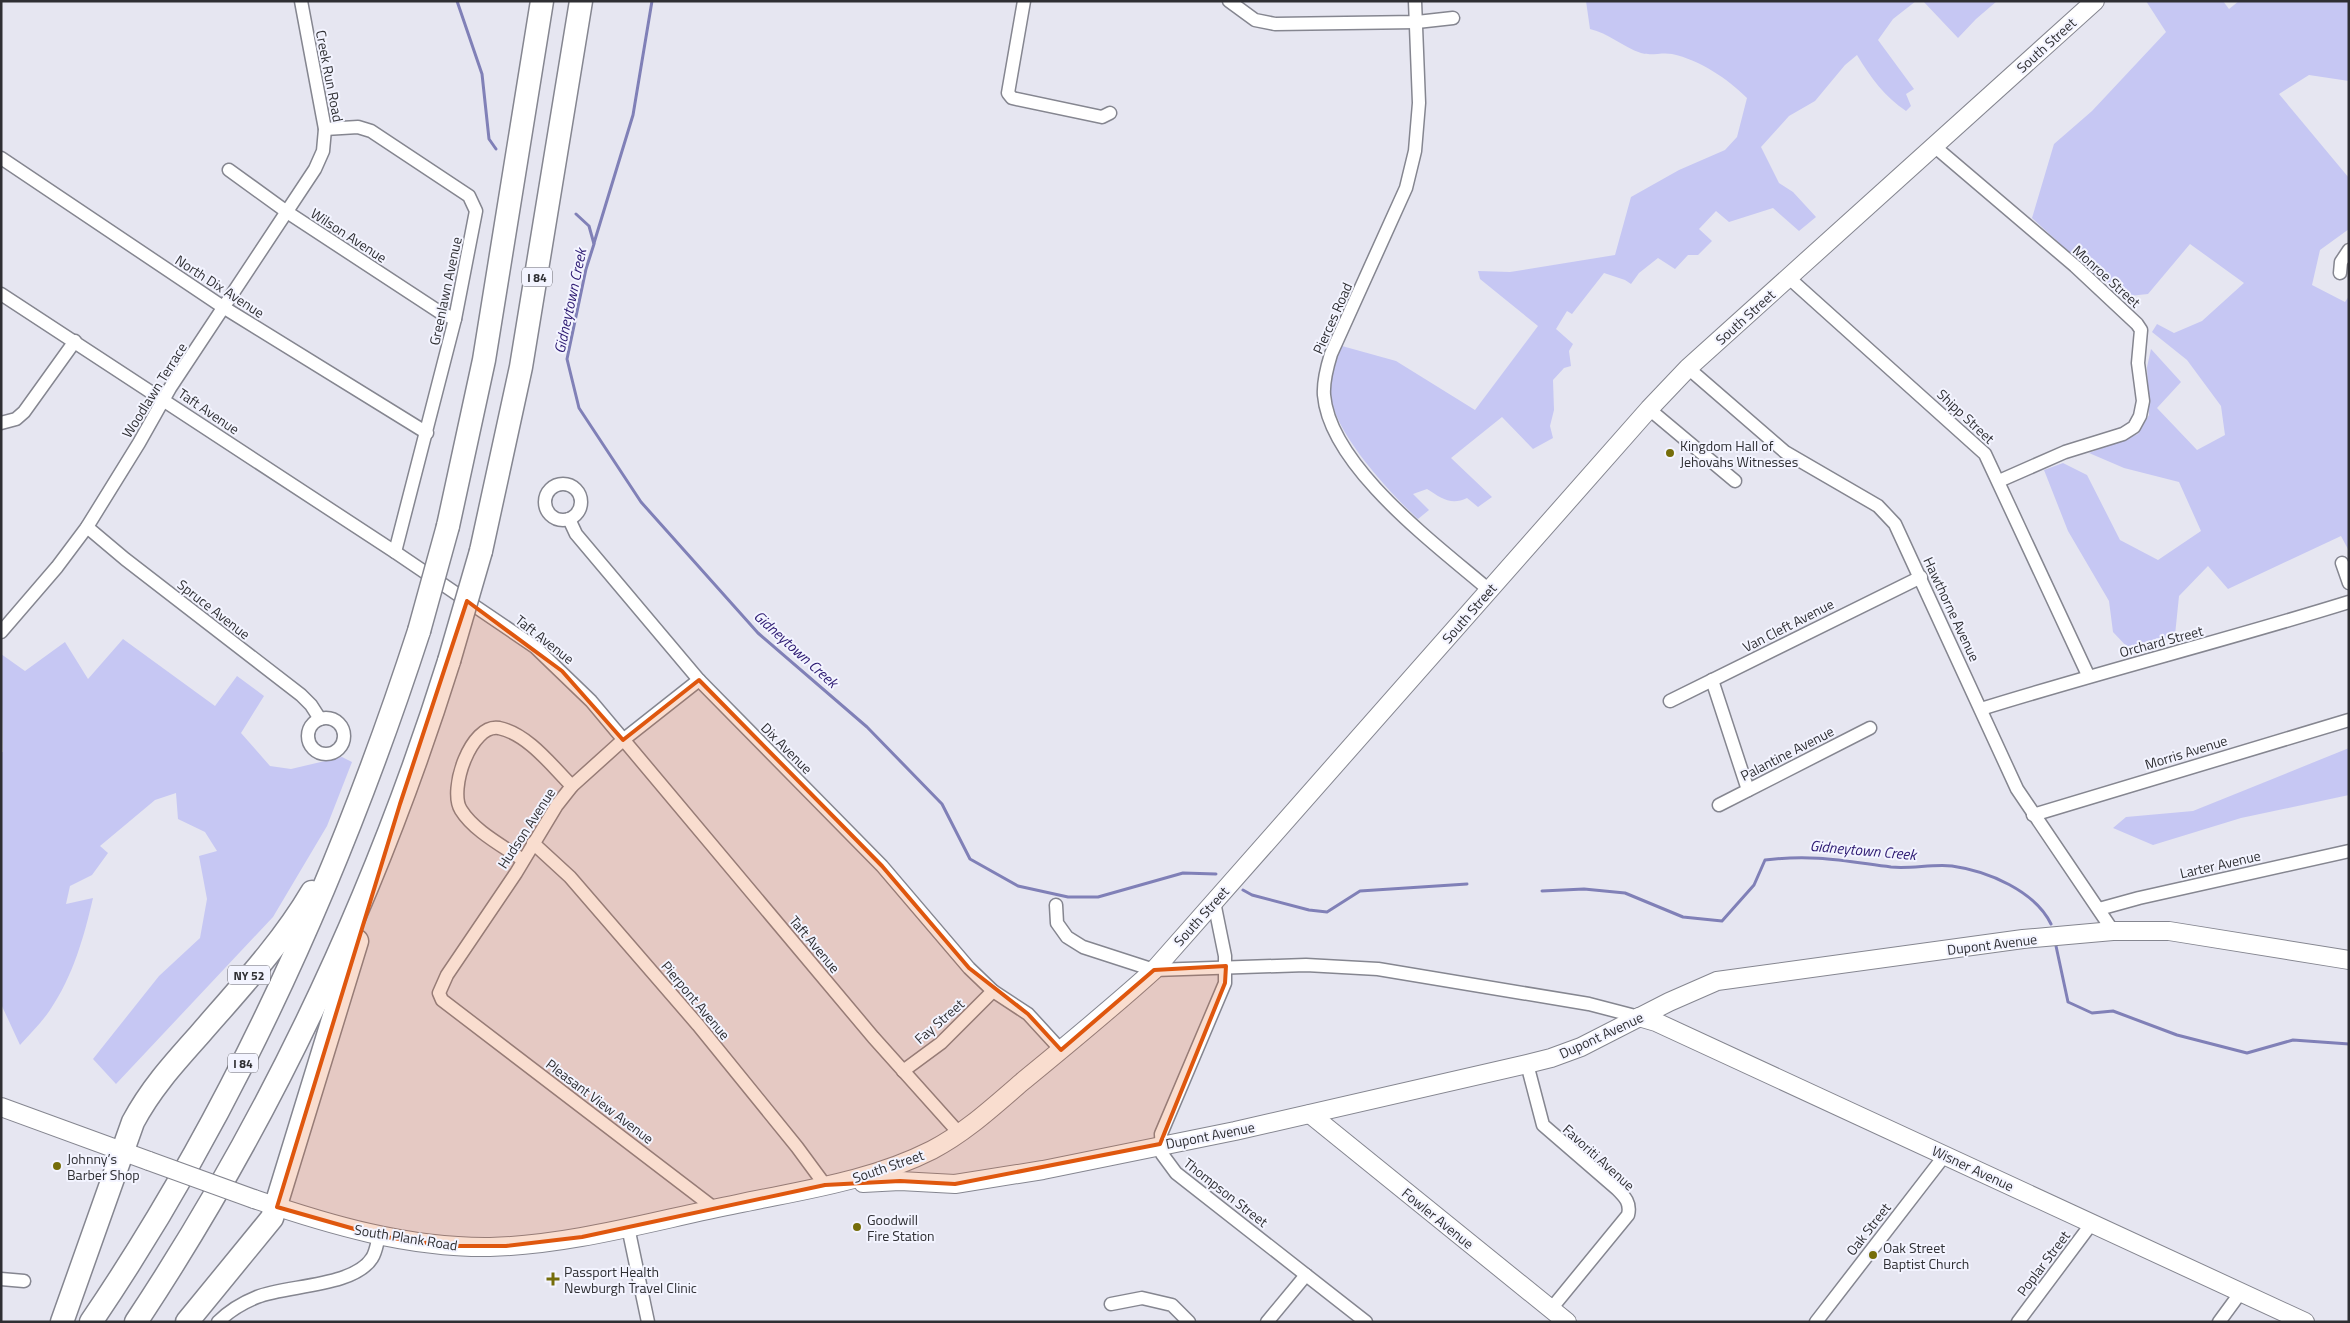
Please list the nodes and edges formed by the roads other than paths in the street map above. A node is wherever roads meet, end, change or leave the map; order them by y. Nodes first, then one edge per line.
1 (301, 1) edge
2 (542, 1) edge
3 (581, 1) edge
4 (1024, 1) edge
5 (1229, 1) edge
6 (1415, 1) edge
7 (2095, 1) edge
8 (1453, 18) dead end
9 (1416, 22) junction
10 (1110, 113) dead end
11 (325, 128) junction
12 (1934, 146) junction
13 (321, 156) joint
14 (1, 158) edge
15 (230, 170) dead end
16 (286, 212) junction
17 (2349, 250) edge
18 (2340, 273) dead end
19 (1788, 278) junction
20 (1, 294) edge
21 (223, 307) junction
22 (456, 319) junction
23 (75, 341) junction
24 (1688, 368) junction
25 (164, 399) junction
26 (1649, 409) junction
27 (1, 423) edge
28 (427, 433) junction
29 (1735, 481) dead end
30 (2000, 481) junction
31 (569, 519) dead end
32 (86, 527) junction
33 (395, 552) junction
34 (2342, 563) dead end
35 (1921, 577) junction
36 (2349, 583) edge
37 (1489, 590) junction
38 (2349, 602) edge
39 (1, 632) edge
40 (2088, 675) junction
41 (699, 680) junction
42 (1712, 680) junction
43 (1670, 700) dead end
44 (1981, 709) junction
45 (320, 719) dead end
46 (2349, 720) edge
47 (1870, 728) dead end
48 (623, 740) junction
49 (572, 786) junction
50 (365, 790) junction
51 (1748, 790) junction
52 (400, 804) junction
53 (1718, 805) dead end
54 (2033, 815) junction
55 (533, 843) junction
56 (2349, 851) edge
57 (523, 860) junction
58 (1214, 902) junction
59 (1056, 905) dead end
60 (2099, 909) junction
61 (2113, 931) junction
62 (2349, 960) edge
63 (1226, 966) junction
64 (1154, 970) junction
65 (993, 991) junction
66 (1639, 1017) junction
67 (467, 1019) joint
68 (1061, 1050) junction
69 (1527, 1064) junction
70 (903, 1071) junction
71 (1, 1107) edge
72 (1310, 1114) junction
73 (959, 1133) junction
74 (1160, 1144) junction
75 (124, 1152) junction
76 (1945, 1155) junction
77 (825, 1185) junction
78 (276, 1207) junction
79 (714, 1208) junction
80 (2092, 1223) junction
81 (628, 1227) junction
82 (379, 1236) junction
83 (1306, 1274) junction
84 (1, 1279) edge
85 (24, 1280) dead end
86 (2241, 1292) junction
87 (1111, 1304) dead end
88 (1551, 1309) junction
89 (62, 1322) edge
90 (91, 1322) edge
91 (136, 1322) edge
92 (187, 1322) edge
93 (218, 1322) edge
94 (648, 1322) edge
95 (1189, 1322) edge
96 (1267, 1322) edge
97 (1366, 1322) edge
98 (1567, 1322) edge
99 (1816, 1322) edge
100 (2018, 1322) edge
101 (2219, 1322) edge
102 (2305, 1322) edge

1 - 11 street, Creek Run Road
2 - 50 highway, I 84, bridge
3 - 52 highway, I 84, bridge
4 - 10 street
5 - 9 street
6 - 9 street, Pierces Road
7 - 12 street, South Street
8 - 9 street
9 - 37 street, Pierces Road
11 - 13 street, Creek Run Road
11 - 22 street, Greenlawn Avenue
12 - 19 street, South Street
12 - 30 street, Monroe Street
13 - 16 street, Woodlawn Terrace
14 - 21 street, North Dix Avenue
15 - 16 street, Wilson Avenue
16 - 21 street, Woodlawn Terrace
16 - 22 street, Wilson Avenue
17 - 18 street
19 - 24 street, South Street
19 - 30 street, Shipp Street
20 - 23 street, Taft Avenue
21 - 25 street, Woodlawn Terrace
21 - 28 street, North Dix Avenue
22 - 28 street, Greenlawn Avenue
23 - 25 street, Taft Avenue
23 - 27 street
24 - 26 street, South Street
24 - 35 street, Hawthorne Avenue
25 - 32 street, Woodlawn Terrace
25 - 33 street, Taft Avenue
26 - 29 street
26 - 37 street, South Street
28 - 33 street, Greenlawn Avenue
30 - 40 street, Shipp Street
31 - 41 street, Dix Avenue
32 - 39 street, Woodlawn Terrace
32 - 45 street, Spruce Avenue
33 - 48 street, Taft Avenue
34 - 36 street
35 - 42 street, Van Cleft Avenue
35 - 44 street, Hawthorne Avenue
37 - 58 street, South Street
38 - 40 street, Orchard Street
40 - 44 street, Orchard Street
41 - 48 street, Hudson Avenue
41 - 65 street, Dix Avenue
42 - 43 street, Van Cleft Avenue
42 - 51 street
44 - 54 street, Hawthorne Avenue
46 - 54 street, Morris Avenue
47 - 51 street, Palantine Avenue
48 - 49 street, Hudson Avenue
48 - 70 street, Taft Avenue
49 - 55 street, Hudson Avenue
49 - 57 street
50 - 75 highway, NY 52
50 - 90 highway, I 84
51 - 53 street, Palantine Avenue
52 - 78 highway
52 - 91 highway, I 84
54 - 60 street, Hawthorne Avenue
55 - 57 street, Hudson Avenue
55 - 77 street, Pierpont Avenue
56 - 60 street, Larter Avenue
57 - 67 street, Hudson Avenue
58 - 63 street
58 - 64 street, South Street
59 - 64 street
60 - 61 street, Hawthorne Avenue
61 - 62 street, Dupont Avenue
61 - 66 street, Dupont Avenue
63 - 64 street
63 - 66 street
63 - 74 street
64 - 68 street, South Street
65 - 68 street, Dix Avenue
65 - 70 street, Fay Street
66 - 69 street, Dupont Avenue
66 - 76 street, Wisner Avenue
67 - 79 street, Pleasant View Avenue
68 - 73 street, South Street
69 - 72 street, Dupont Avenue
69 - 88 street, Favoriti Avenue
70 - 73 street, Taft Avenue
71 - 75 street, South Plank Road
72 - 74 street, Dupont Avenue
72 - 88 street, Fowler Avenue
73 - 77 street, South Street
74 - 77 street, Dupont Avenue
74 - 83 street, Thompson Street
75 - 78 street, South Plank Road, bridge
75 - 89 highway
76 - 80 street, Wisner Avenue
76 - 99 street, Oak Street
77 - 79 street, South Plank Road
78 - 82 street, South Plank Road
78 - 92 highway
79 - 81 street, South Plank Road
80 - 86 street, Wisner Avenue
80 - 100 street, Poplar Street
81 - 82 street, South Plank Road
81 - 94 street
82 - 93 street
83 - 96 street
83 - 97 street, Thompson Street
84 - 85 street
86 - 101 street
86 - 102 street, Wisner Avenue
87 - 95 street
88 - 98 street, Fowler Avenue

